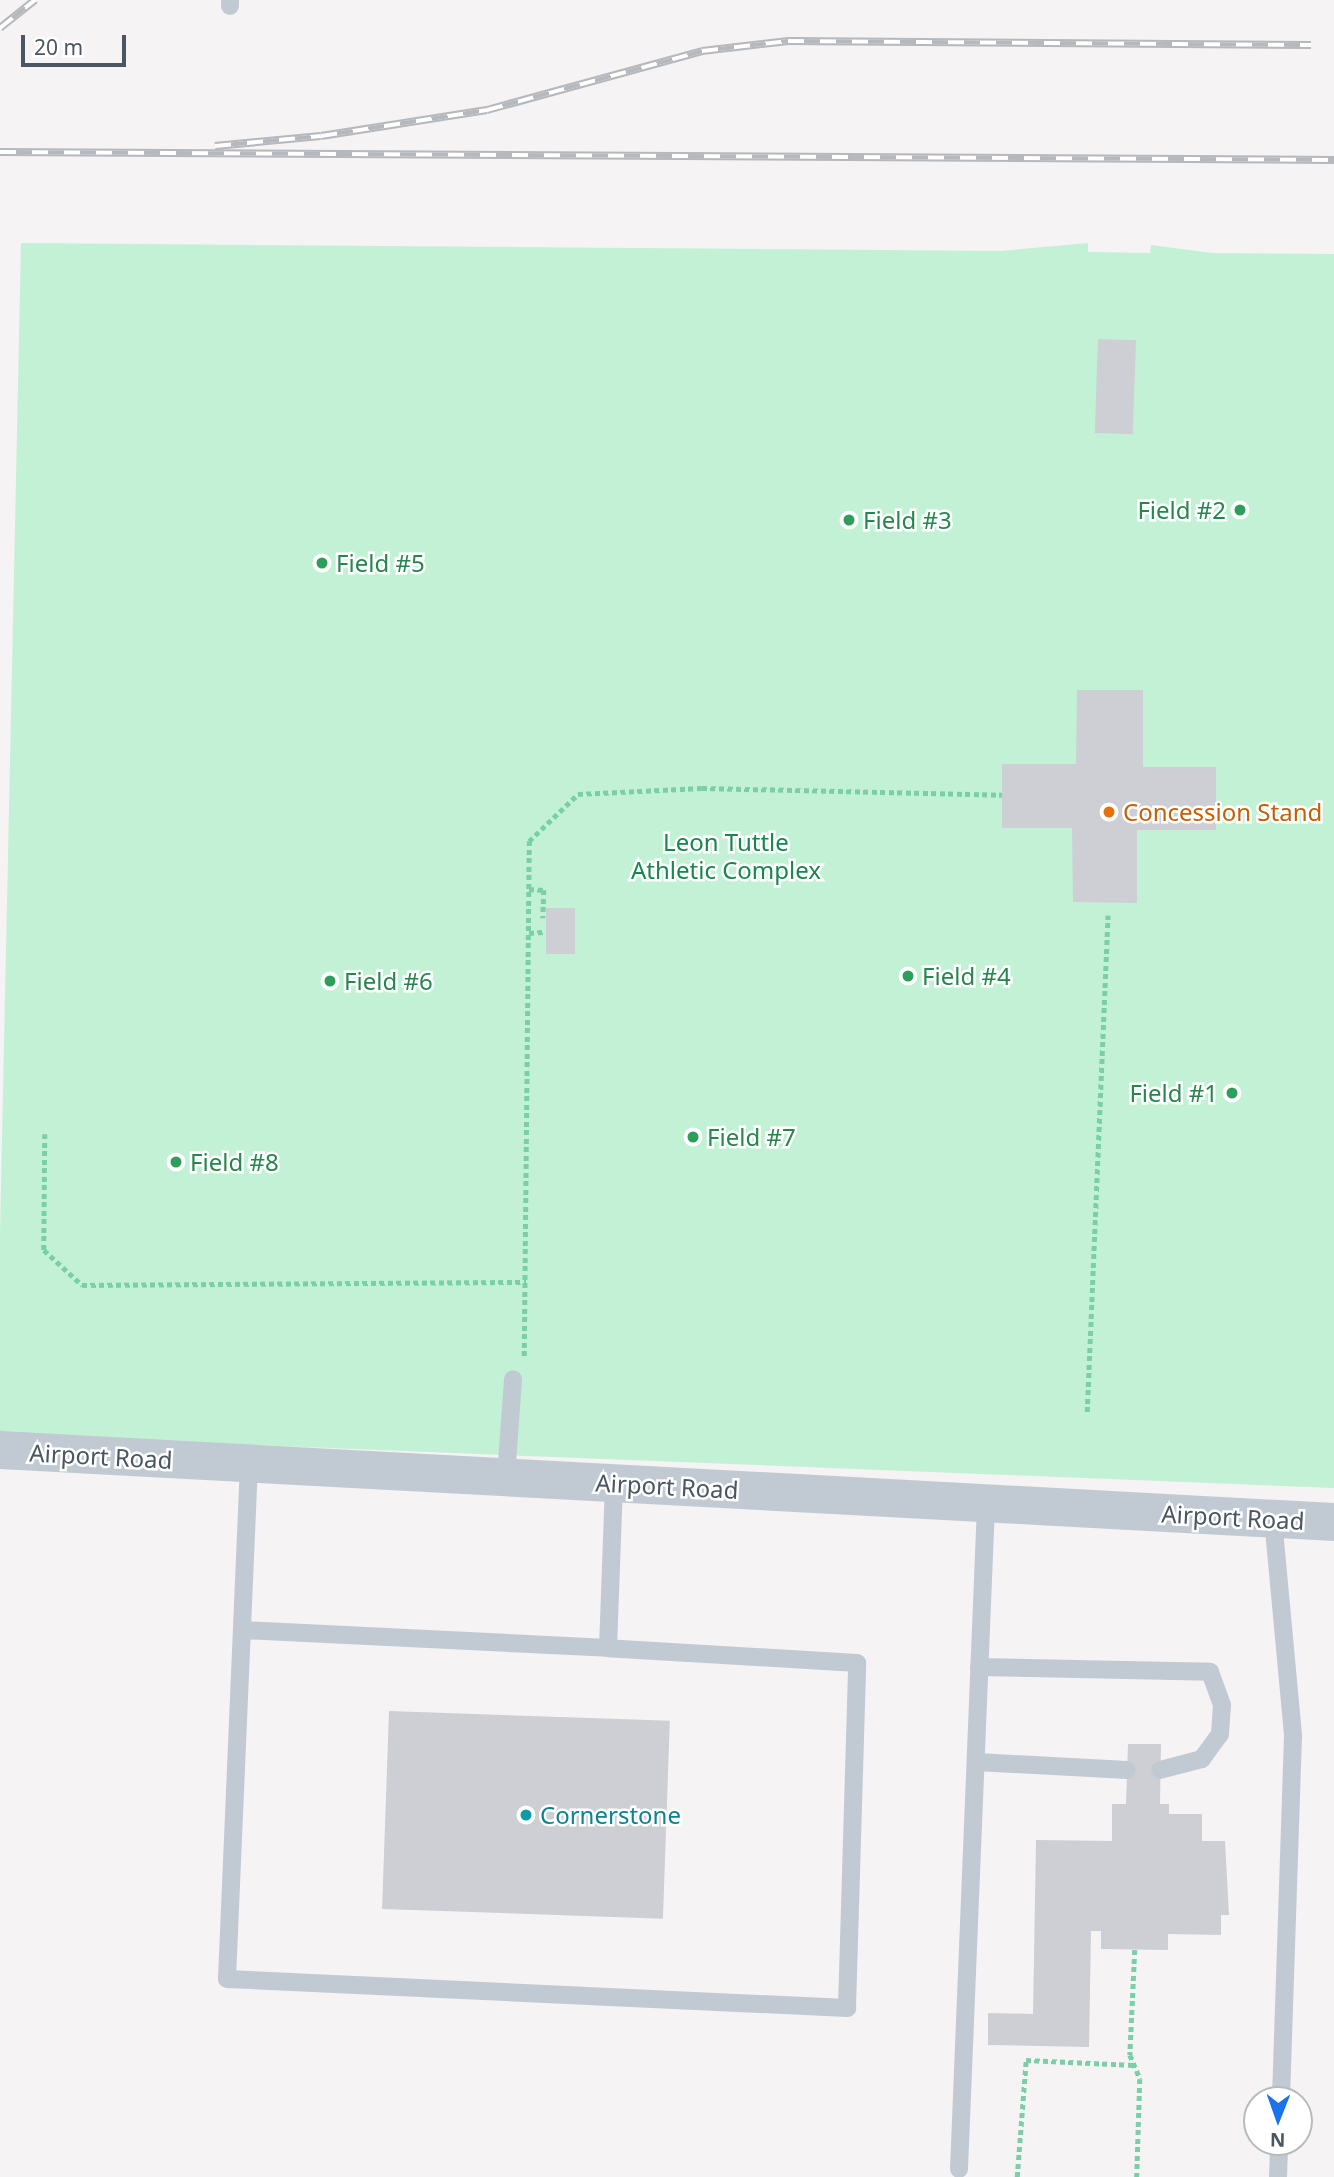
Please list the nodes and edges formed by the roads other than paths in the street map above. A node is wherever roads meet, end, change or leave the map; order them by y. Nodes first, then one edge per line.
1 (518, 1373) road end
2 (0, 1450) edge
3 (249, 1464) junction
4 (506, 1477) junction
5 (614, 1483) junction
6 (985, 1504) junction
7 (1273, 1519) junction
8 (1334, 1522) edge
9 (242, 1630) junction
10 (608, 1648) junction
11 (979, 1667) junction
12 (976, 1762) junction
13 (1127, 1770) dead end
14 (1160, 1770) dead end
15 (1281, 2086) edge
16 (1279, 2156) edge
17 (959, 2169) dead end
18 (1278, 2177) edge

1 - 4 lane
2 - 3 street, Airport Road
3 - 4 street, Airport Road
3 - 9 lane
4 - 5 street, Airport Road
5 - 6 street, Airport Road
5 - 10 lane
6 - 7 street, Airport Road
6 - 11 lane
7 - 8 street, Airport Road
7 - 15 lane
9 - 10 lane
9 - 10 lane
11 - 12 lane
11 - 14 lane
12 - 13 lane
12 - 17 lane
16 - 18 lane

